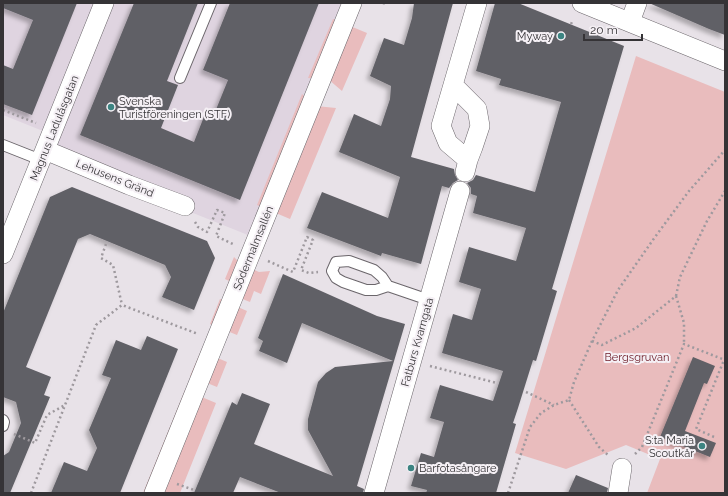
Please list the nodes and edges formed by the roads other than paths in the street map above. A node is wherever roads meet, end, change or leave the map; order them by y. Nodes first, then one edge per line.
1 (211, 3) edge
2 (352, 3) edge
3 (477, 3) edge
4 (582, 3) edge
5 (637, 3) edge
6 (100, 4) edge
7 (630, 22) junction
8 (725, 61) edge
9 (180, 78) dead end
10 (453, 85) junction
11 (3, 145) edge
12 (43, 155) junction
13 (460, 191) dead end
14 (185, 206) dead end
15 (3, 254) edge
16 (388, 286) junction
17 (429, 300) junction
18 (3, 420) edge
19 (3, 426) edge
20 (622, 468) road end
21 (154, 493) edge
22 (374, 493) edge
23 (618, 493) edge

1 - 9 lane
2 - 21 street, Södermalmsallén
3 - 10 street
4 - 7 street
5 - 7 street
6 - 12 street, Magnus Ladulåsgatan
7 - 8 street
10 - 10 street
11 - 12 lane
12 - 14 street, Lehusens Gränd
12 - 15 street, Magnus Ladulåsgatan
13 - 17 street, Fatburs Kvarngata
16 - 16 lane
16 - 17 lane
17 - 22 street, Fatburs Kvarngata
18 - 19 lane
20 - 23 street

